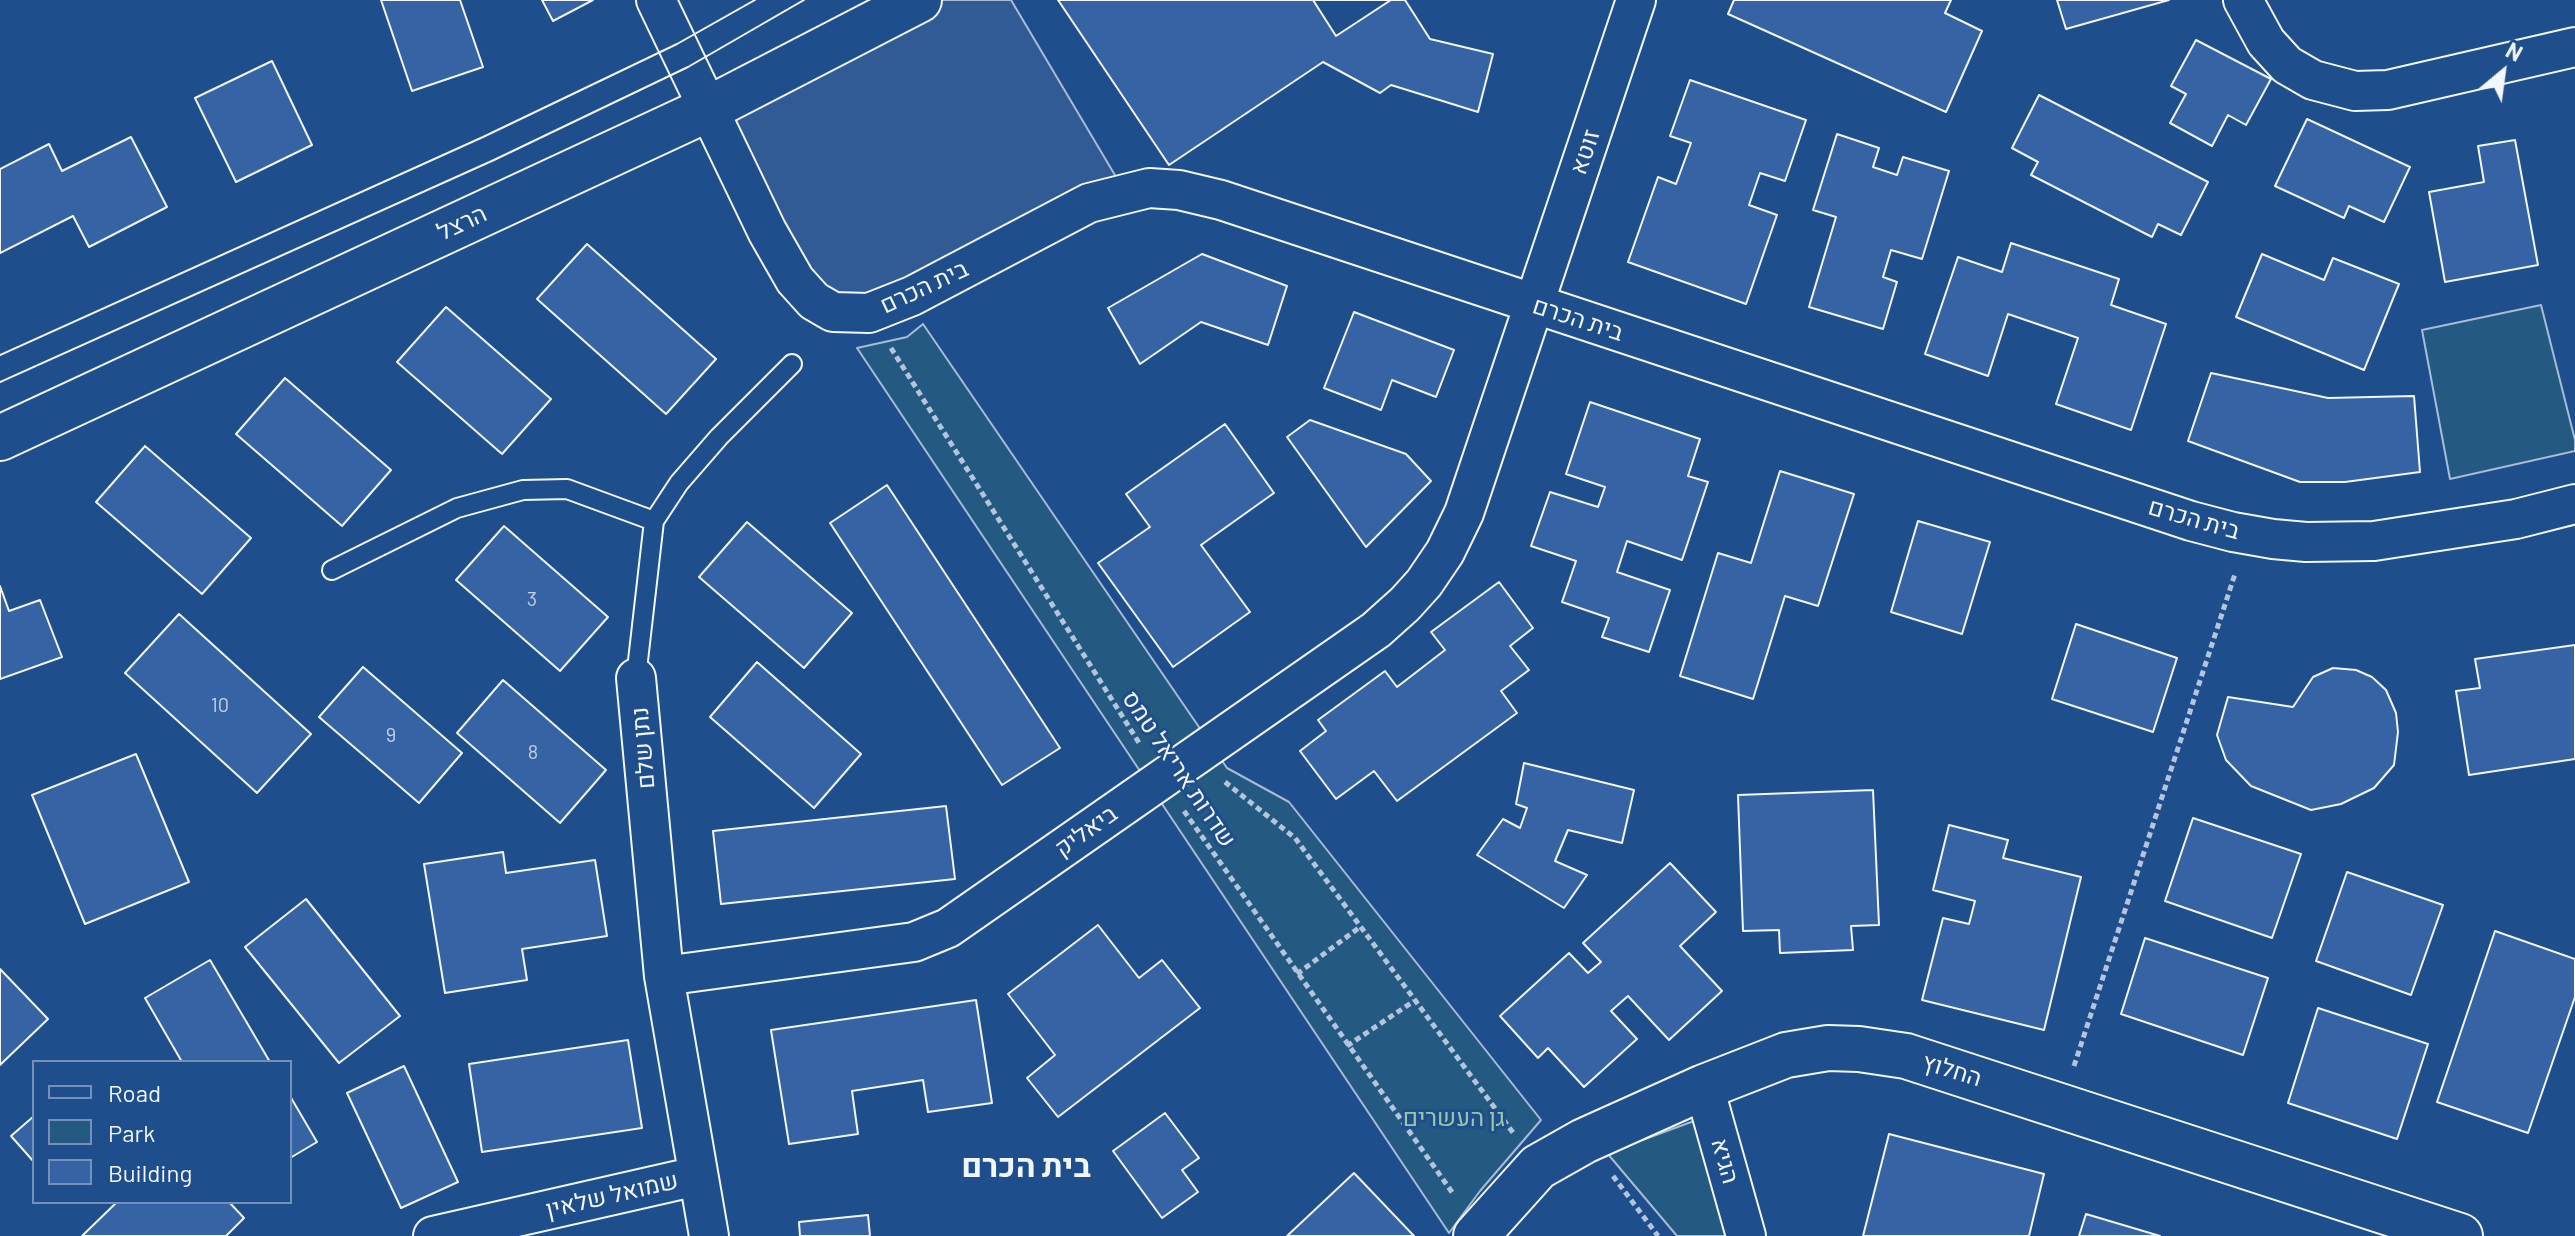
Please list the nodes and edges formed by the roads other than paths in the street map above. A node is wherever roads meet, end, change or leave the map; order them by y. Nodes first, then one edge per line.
1 (656, 0) edge
2 (919, 0) edge
3 (1636, 0) edge
4 (2243, 0) edge
5 (2575, 47) edge
6 (708, 109) junction
7 (1533, 304) junction
8 (792, 364) dead end
9 (0, 438) edge
10 (2575, 504) edge
11 (654, 521) junction
12 (332, 570) dead end
13 (636, 678) joint
14 (664, 976) junction
15 (1704, 1087) junction
16 (697, 1176) junction
17 (1478, 1233) edge
18 (433, 1236) edge
19 (709, 1236) edge
20 (1746, 1236) edge
21 (2460, 1236) edge

1 - 6 street, בית הכרם
2 - 6 street, הרצל
3 - 7 street, זוטא
4 - 5 street
6 - 7 street, בית הכרם
6 - 9 street, הרצל
7 - 10 street, בית הכרם
7 - 14 street, ביאליק
8 - 11 lane, נתן שלם
11 - 12 lane
11 - 13 lane, נתן שלם
13 - 14 street, נתן שלם
14 - 16 street
15 - 17 street, החלוץ
15 - 20 street, הגיא
15 - 21 street, החלוץ
16 - 18 street, שמואל שלאין
16 - 19 street

